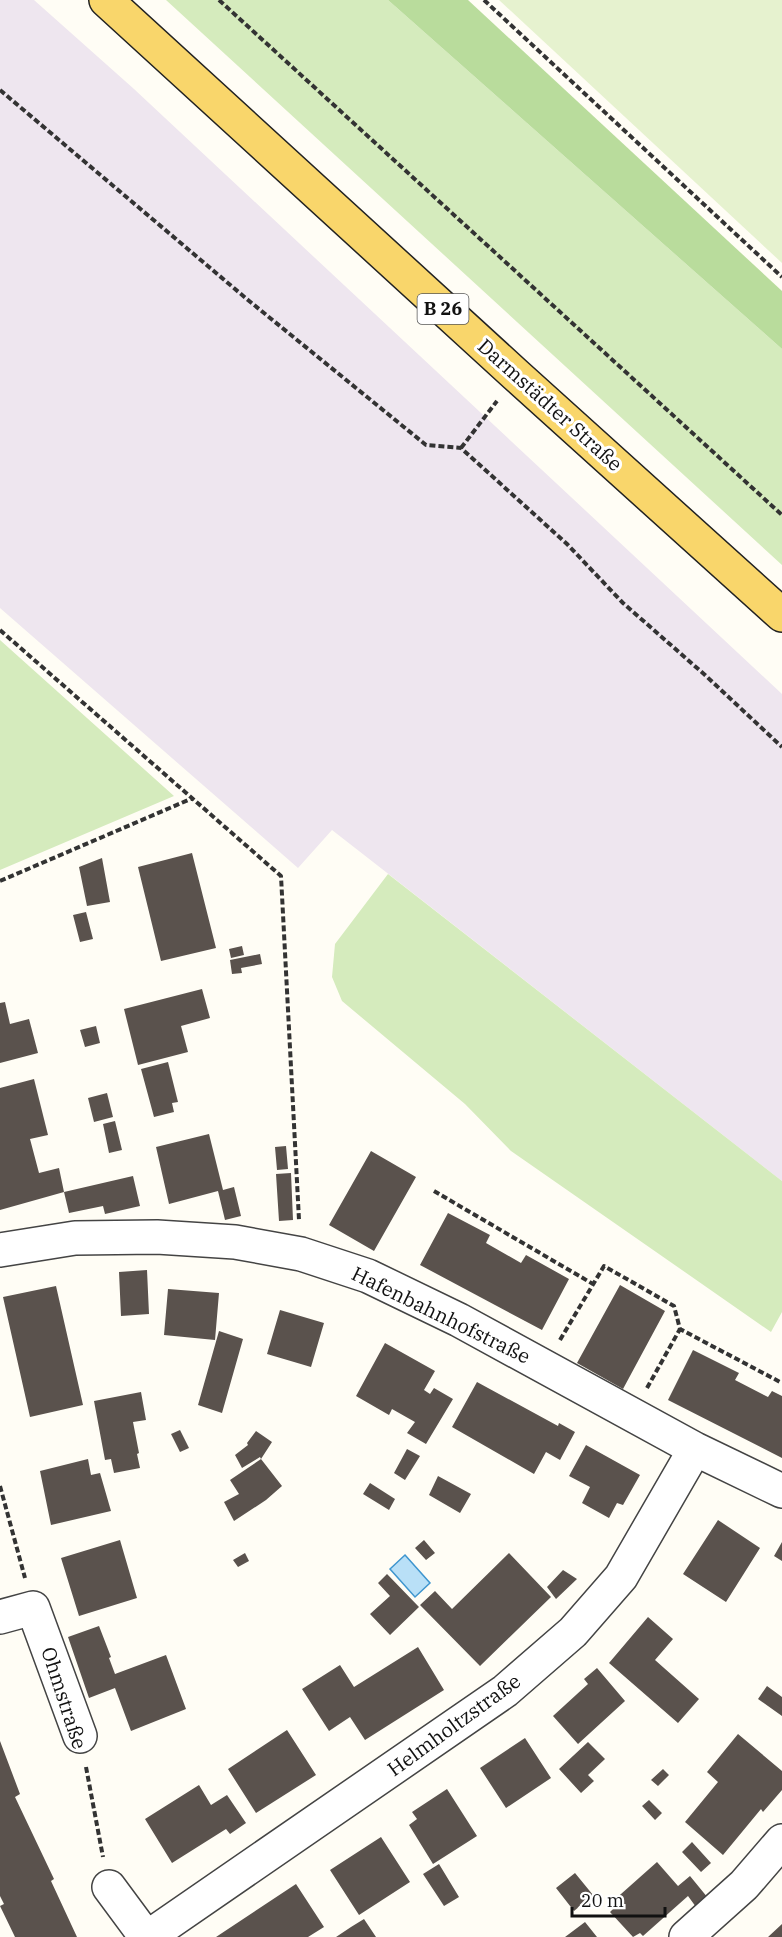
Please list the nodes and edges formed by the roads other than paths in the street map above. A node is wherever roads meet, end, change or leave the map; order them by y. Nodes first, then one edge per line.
1 (106, 0) edge
2 (782, 615) edge
3 (0, 1250) edge
4 (695, 1449) junction
5 (782, 1491) edge
6 (0, 1617) edge
7 (80, 1736) road end
8 (782, 1841) edge
9 (109, 1887) road end
10 (147, 1937) edge
11 (686, 1937) edge

1 - 2 main road, Darmstädter Straße / B 26
3 - 4 street, Hafenbahnhofstraße
4 - 5 street, Hafenbahnhofstraße
4 - 10 street, Helmholtzstraße
6 - 7 street, Ohmstraße
8 - 11 street
9 - 10 street

